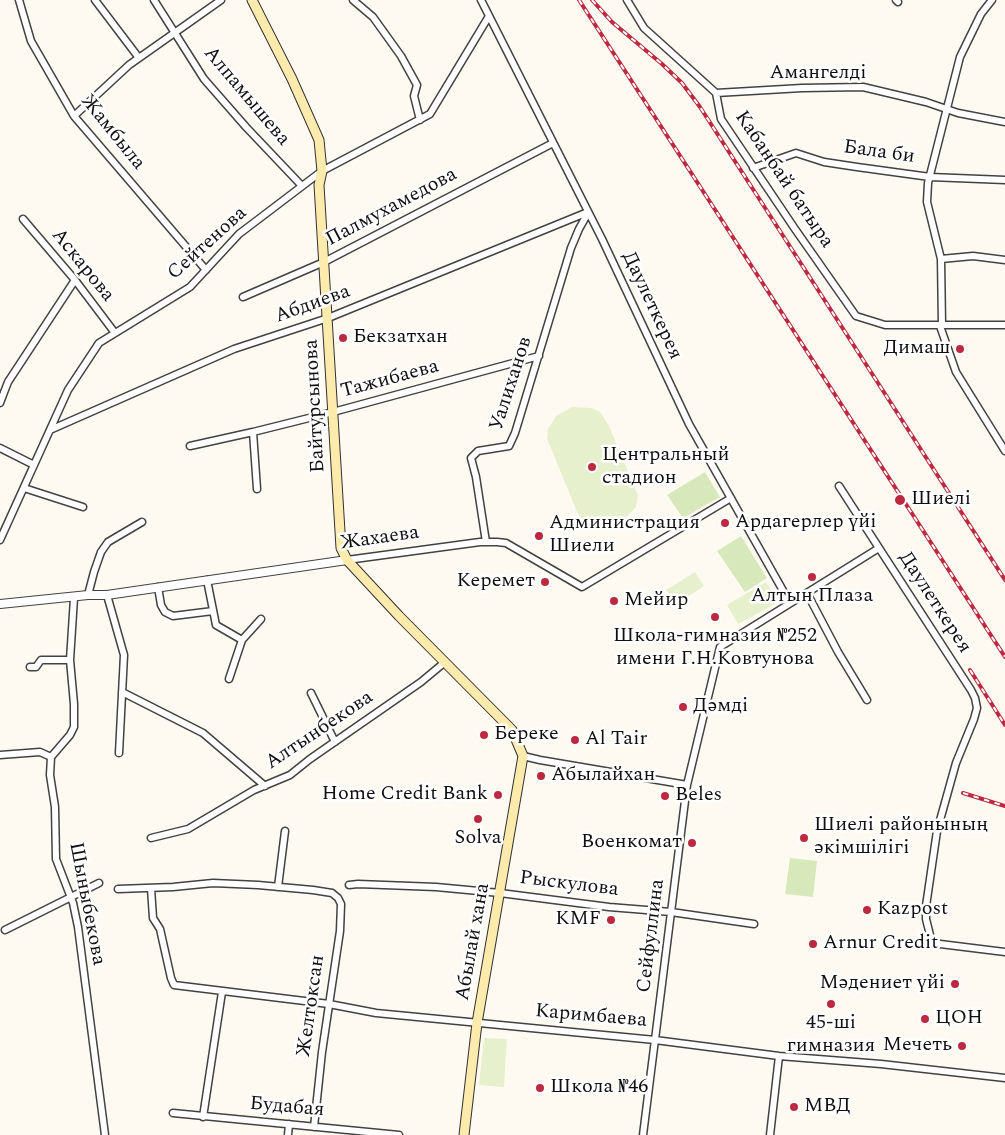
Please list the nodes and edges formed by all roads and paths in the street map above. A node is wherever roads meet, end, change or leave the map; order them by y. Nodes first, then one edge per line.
1 (19, 0) edge
2 (95, 0) edge
3 (154, 0) edge
4 (221, 0) edge
5 (252, 0) edge
6 (353, 0) edge
7 (481, 0) edge
8 (627, 0) edge
9 (992, 0) edge
10 (489, 16) junction
11 (175, 33) junction
12 (139, 58) junction
13 (716, 93) junction
14 (947, 109) junction
15 (74, 116) junction
16 (420, 120) junction
17 (1005, 122) edge
18 (553, 142) junction
19 (753, 168) junction
20 (322, 171) junction
21 (930, 176) junction
22 (1005, 180) edge
23 (302, 186) junction
24 (588, 212) junction
25 (23, 219) dead end
26 (942, 259) junction
27 (1005, 260) edge
28 (324, 262) junction
29 (206, 270) junction
30 (75, 280) junction
31 (243, 297) dead end
32 (328, 318) junction
33 (1005, 325) edge
34 (941, 326) junction
35 (115, 333) junction
36 (538, 356) junction
37 (0, 403) edge
38 (334, 412) junction
39 (50, 430) junction
40 (253, 432) junction
41 (190, 446) dead end
42 (0, 448) edge
43 (1005, 451) edge
44 (34, 465) junction
45 (839, 486) dead end
46 (24, 488) junction
47 (257, 489) dead end
48 (731, 498) junction
49 (83, 507) dead end
50 (142, 522) dead end
51 (0, 540) edge
52 (486, 542) junction
53 (879, 548) junction
54 (347, 560) junction
55 (207, 580) junction
56 (158, 587) junction
57 (806, 593) junction
58 (88, 595) junction
59 (107, 595) junction
60 (74, 598) junction
61 (790, 603) junction
62 (0, 604) edge
63 (213, 611) junction
64 (261, 619) dead end
65 (242, 640) junction
66 (70, 660) junction
67 (445, 662) junction
68 (30, 666) dead end
69 (229, 678) dead end
70 (122, 692) junction
71 (311, 693) dead end
72 (866, 700) dead end
73 (335, 742) junction
74 (119, 753) dead end
75 (0, 755) edge
76 (523, 756) junction
77 (51, 757) junction
78 (687, 785) junction
79 (265, 786) junction
80 (285, 831) dead end
81 (151, 838) dead end
82 (98, 883) dead end
83 (349, 885) dead end
84 (278, 887) junction
85 (151, 888) junction
86 (118, 889) dead end
87 (500, 893) junction
88 (70, 897) junction
89 (671, 912) junction
90 (754, 924) dead end
91 (5, 930) dead end
92 (1005, 952) edge
93 (222, 992) junction
94 (329, 1004) junction
95 (478, 1023) junction
96 (655, 1040) junction
97 (779, 1056) junction
98 (1005, 1078) edge
99 (173, 1114) dead end
100 (203, 1117) junction
101 (289, 1124) junction
102 (314, 1127) junction
103 (105, 1135) edge
104 (288, 1135) edge
105 (399, 1135) edge
106 (464, 1135) edge
107 (642, 1135) edge
108 (770, 1135) edge

1 - 15 street, Жамбыла
2 - 12 street
3 - 11 street, Алпамышева
4 - 11 street
5 - 20 main road, Байтурсынова
6 - 16 street
7 - 10 street, Даулеткерея
8 - 13 street, Кабанбай батыра
9 - 14 street
10 - 16 street, Сейтенова
10 - 18 street, Даулеткерея
11 - 12 street
11 - 23 street, Алпамышева
12 - 15 street
13 - 14 street, Амангелді
13 - 19 street, Кабанбай батыра
14 - 17 street, Амангелді
14 - 21 street
15 - 29 street, Жамбыла
16 - 20 street, Сейтенова
18 - 24 street, Даулеткерея
18 - 28 street, Палмухамедова
19 - 21 street, Бала би
19 - 34 street, Кабанбай батыра
20 - 23 street, Сейтенова
20 - 28 main road, Байтурсынова
21 - 22 street, Бала би
21 - 26 street
23 - 29 street, Сейтенова
24 - 32 street, Абдиева
24 - 36 street, Уалиханов
24 - 48 street, Даулеткерея
25 - 30 street, Аскарова
26 - 27 street
26 - 34 street
28 - 31 street, Палмухамедова
28 - 32 main road, Байтурсынова
29 - 35 street, Сейтенова
30 - 35 street, Аскарова
30 - 37 street
32 - 38 main road, Байтурсынова
32 - 39 street, Абдиева
33 - 34 street, Кабанбай батыра
34 - 43 street
35 - 39 street, Сейтенова
36 - 38 street, Тажибаева
36 - 52 street, Уалиханов
38 - 40 street, Тажибаева
38 - 54 main road, Байтурсынова
39 - 44 street, Сейтенова
40 - 41 street, Тажибаева
40 - 47 street
42 - 44 street
44 - 46 street, Сейтенова
45 - 53 street
46 - 49 street
46 - 51 street, Сейтенова
48 - 52 street, Жахаева
48 - 61 street, Даулеткерея
50 - 58 street
52 - 54 street, Жахаева
53 - 57 street, Даулеткерея
53 - 92 street, Даулеткерея
54 - 55 street, Жахаева
54 - 67 main road, Байтурсынова
55 - 56 street, Жахаева
55 - 63 street
56 - 59 street, Жахаева
56 - 63 street
57 - 61 street, Даулеткерея
57 - 72 street
58 - 59 street, Жахаева
58 - 60 street, Жахаева
59 - 70 street
60 - 62 street, Жахаева
60 - 66 street
61 - 78 street, Сейфуллина
63 - 65 street
64 - 65 street
65 - 69 street
66 - 68 street
66 - 77 street
67 - 73 street, Алтынбекова
67 - 76 main road, Байтурсынова
70 - 74 street
70 - 79 street
71 - 73 street
73 - 79 street, Алтынбекова
75 - 77 street
76 - 78 street
76 - 87 main road, Абылай хана
77 - 88 street, Шыныбекова
78 - 89 street, Сейфуллина
79 - 81 street, Алтынбекова
80 - 84 street
82 - 88 street
83 - 87 street, Рыскулова
84 - 85 street
84 - 94 street, Желтоксан
85 - 86 street
85 - 93 street, Каримбаева
87 - 89 street, Рыскулова
87 - 95 main road, Абылай хана
88 - 91 street
88 - 103 street, Шыныбекова
89 - 90 street, Рыскулова
89 - 96 street, Сейфуллина
93 - 94 street, Каримбаева
93 - 100 street
94 - 95 street, Каримбаева
94 - 102 street, Желтоксан
95 - 96 street, Каримбаева
95 - 106 main road, Абылай хана
96 - 97 street, Каримбаева
96 - 107 street, Сейфуллина
97 - 98 street, Каримбаева
97 - 108 street
99 - 100 street, Будабая
100 - 101 street, Будабая
101 - 102 street, Будабая
101 - 104 street
102 - 105 street, Будабая

